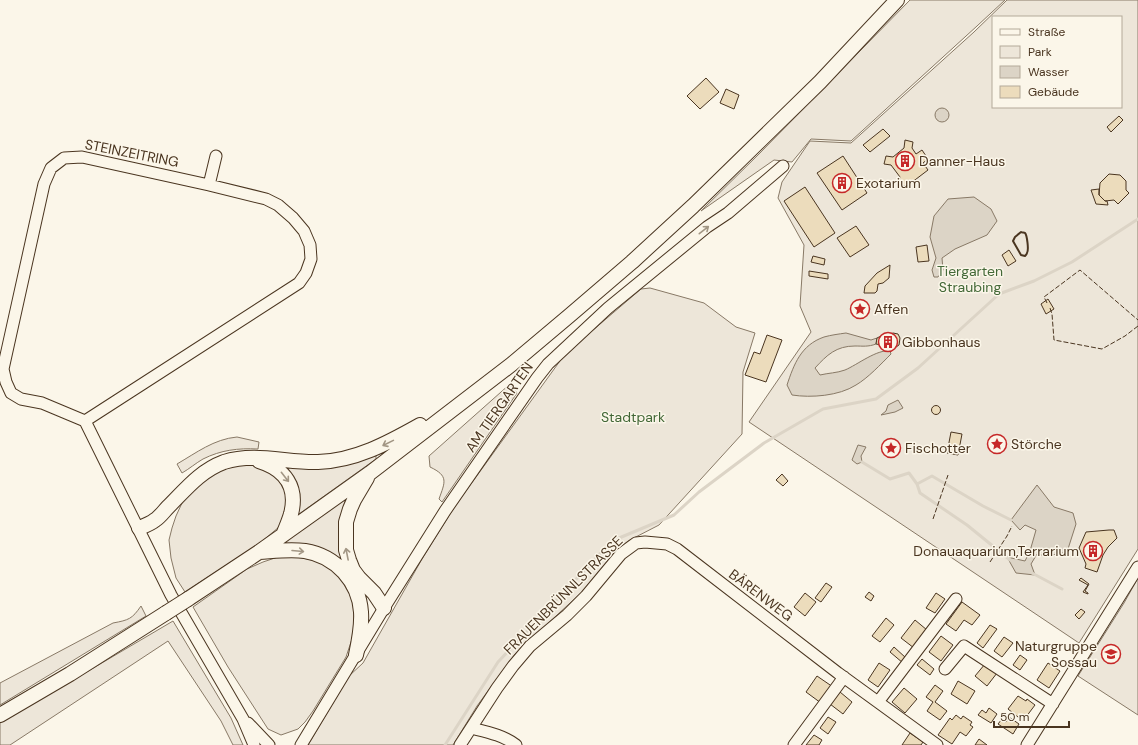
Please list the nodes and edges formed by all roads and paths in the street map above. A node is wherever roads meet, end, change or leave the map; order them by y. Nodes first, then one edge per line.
1 (897, 0) edge
2 (216, 156) dead end
3 (783, 166) dead end
4 (210, 185) junction
5 (459, 404) junction
6 (85, 421) junction
7 (252, 459) junction
8 (370, 473) junction
9 (139, 528) junction
10 (283, 535) junction
11 (656, 542) joint
12 (259, 552) junction
13 (1138, 567) edge
14 (956, 600) dead end
15 (360, 604) junction
16 (384, 608) junction
17 (356, 655) junction
18 (945, 669) dead end
19 (844, 678) junction
20 (878, 702) junction
21 (1053, 704) junction
22 (0, 716) edge
23 (243, 719) junction
24 (471, 728) junction
25 (254, 745) edge
26 (269, 745) edge
27 (301, 745) edge
28 (460, 745) edge
29 (516, 745) edge
30 (794, 745) edge
31 (936, 745) edge
32 (1027, 745) edge

1 - 5 main road
2 - 4 street
16 -> 3 street, AM TIERGARTEN
4 - 6 street, STEINZEITRING
4 - 6 street, STEINZEITRING
5 -> 7 main road
5 - 8 main road
6 - 9 street
7 - 9 main road
7 -> 10 main road
8 - 10 main road
16 -> 8 main road
9 - 23 street
10 - 12 main road
11 - 19 street, BÄRENWEG
11 - 24 street, FRAUENBRÜNNLSTRASSE
12 -> 15 main road
12 - 22 main road, bridge
13 - 21 street
14 - 20 street
15 - 16 main road
15 - 17 main road
16 - 17 street, AM TIERGARTEN
17 - 27 street, AM TIERGARTEN
18 - 21 street
19 - 20 street, BÄRENWEG
19 - 30 street
20 - 31 street, BÄRENWEG
21 - 32 street
23 - 25 street
23 - 26 street
24 - 28 street, FRAUENBRÜNNLSTRASSE
24 - 29 street

